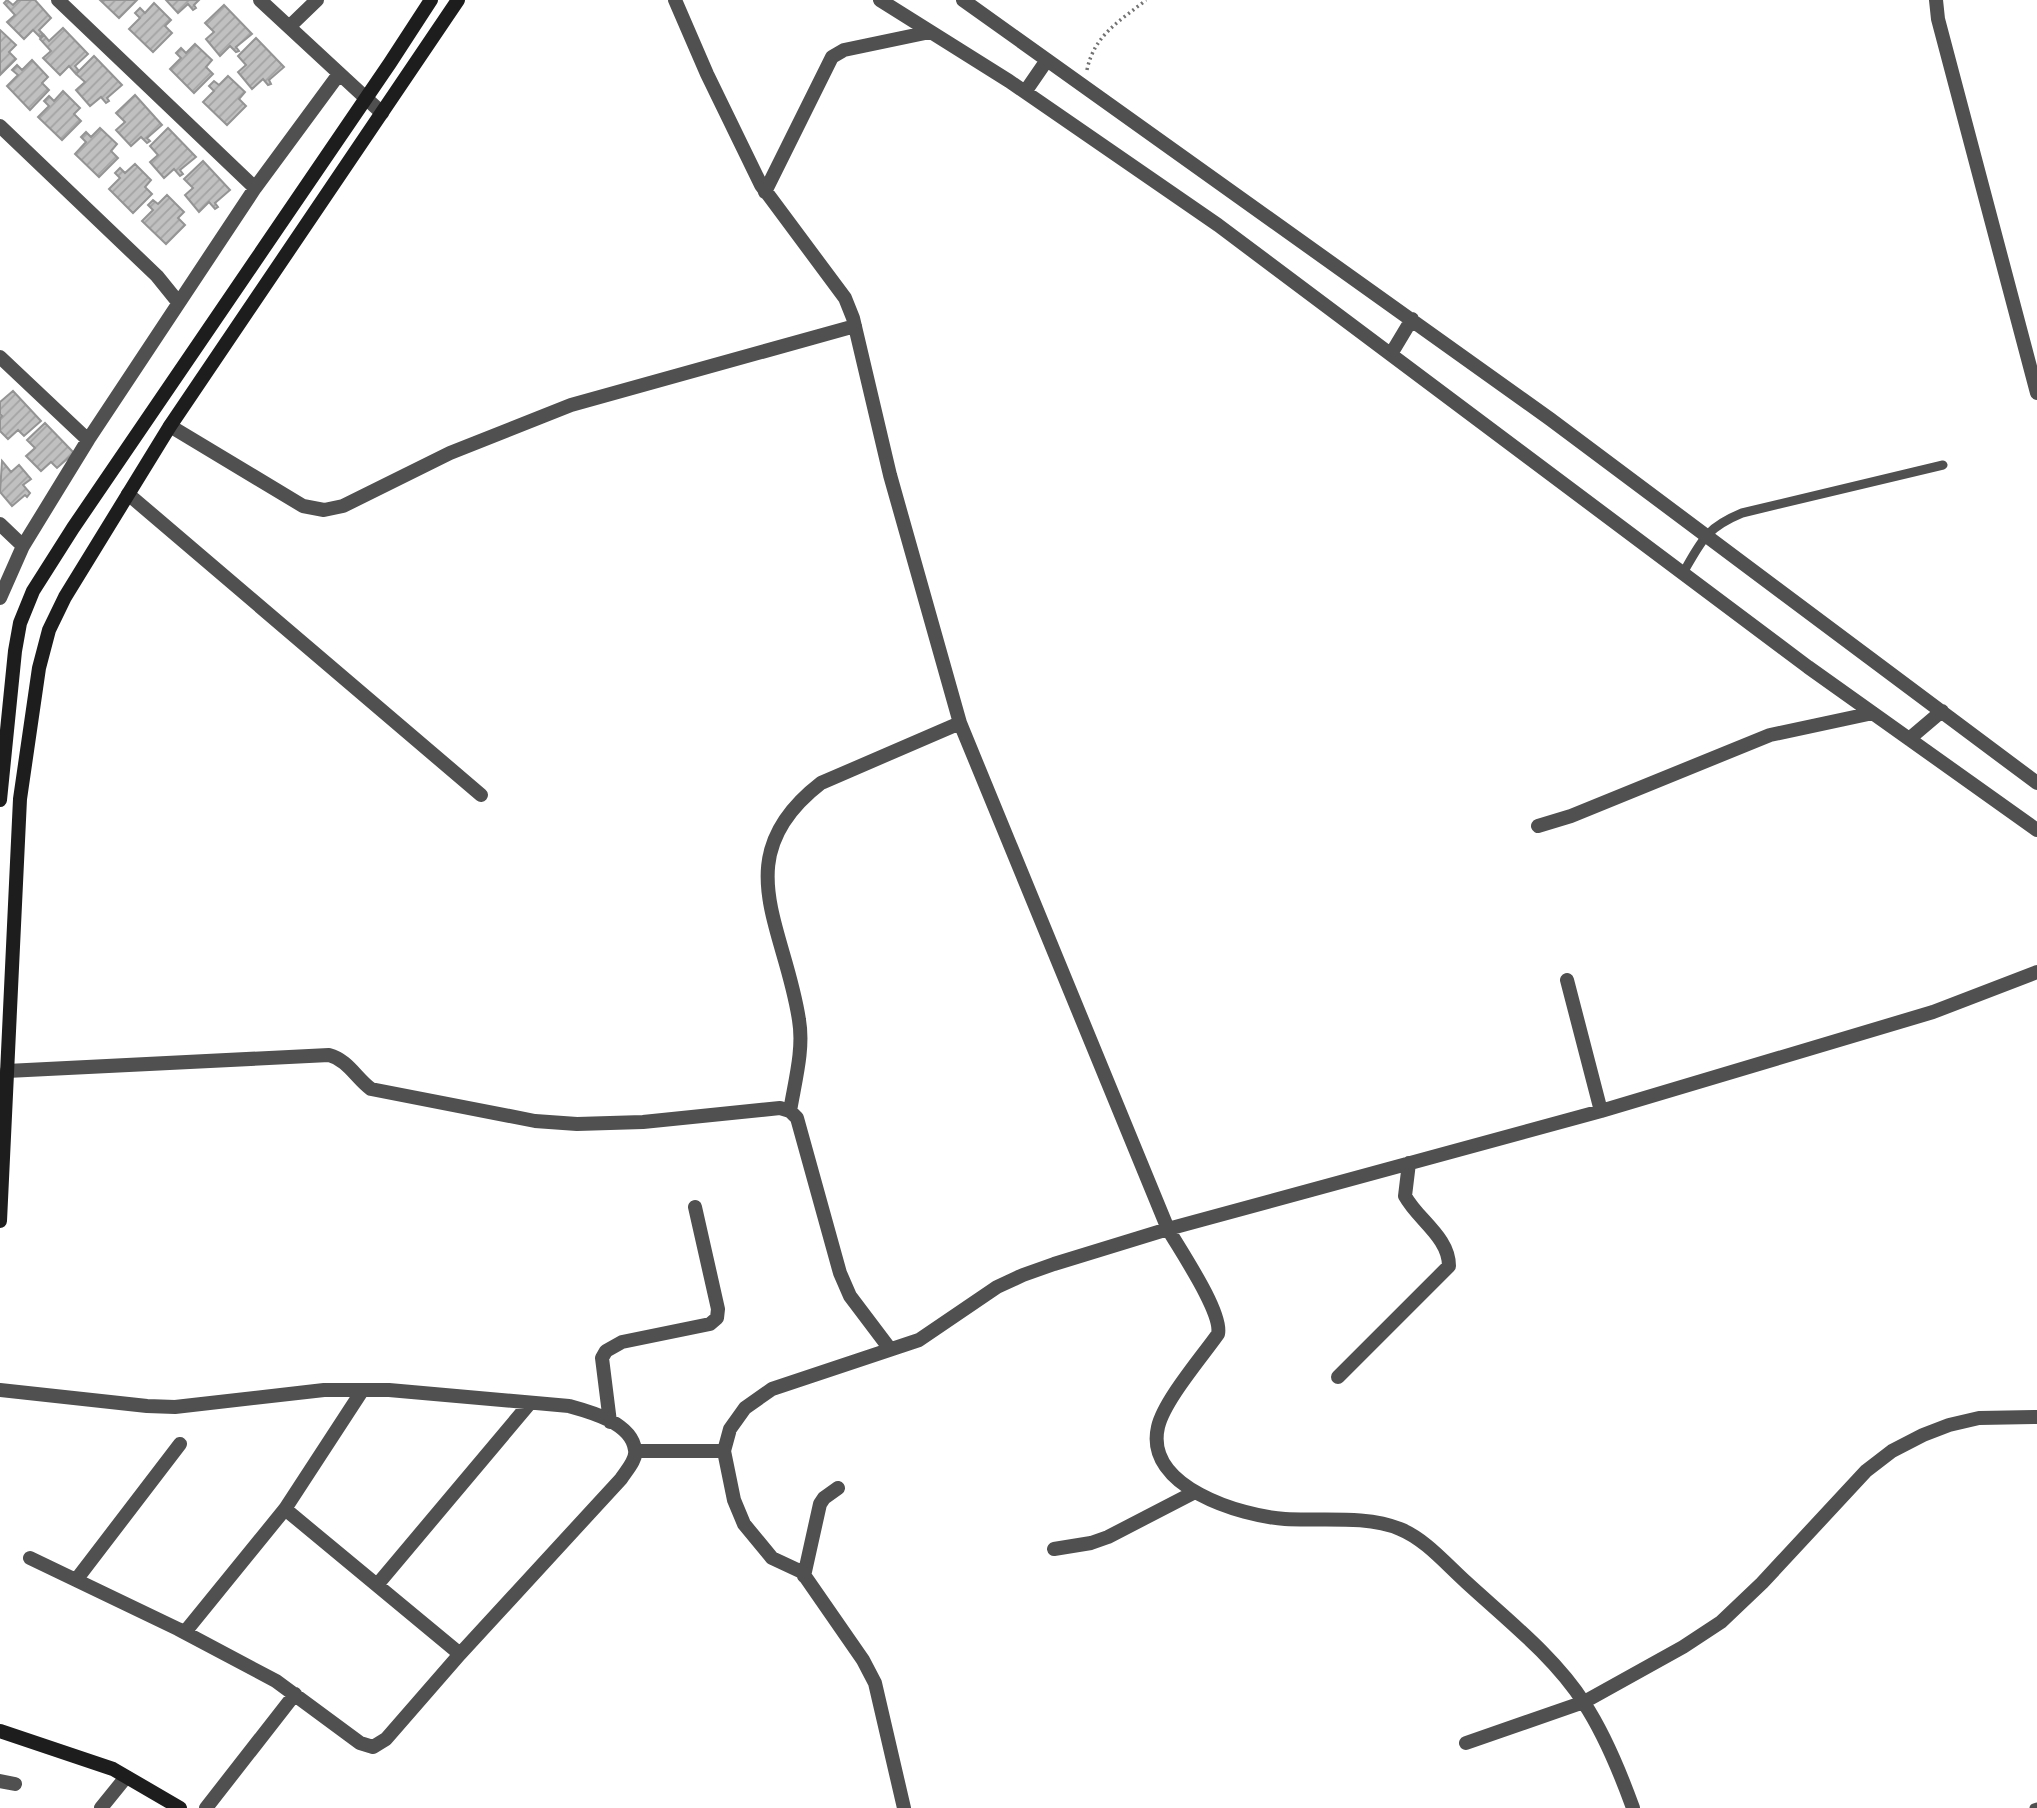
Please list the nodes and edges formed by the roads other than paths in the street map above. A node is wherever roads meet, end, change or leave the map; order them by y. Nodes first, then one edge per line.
1 (58, 0) edge
2 (260, 0) edge
3 (317, 0) edge
4 (431, 0) edge
5 (458, 0) edge
6 (675, 0) edge
7 (880, 0) edge
8 (963, 0) edge
9 (1936, 0) edge
10 (289, 27) junction
11 (930, 32) junction
12 (1047, 60) junction
13 (339, 75) junction
14 (1025, 92) junction
15 (366, 99) junction
16 (382, 113) junction
17 (4, 136) edge
18 (255, 188) junction
19 (765, 192) junction
20 (178, 302) junction
21 (1412, 319) junction
22 (855, 326) junction
23 (1391, 354) junction
24 (0, 357) edge
25 (2037, 393) edge
26 (170, 426) junction
27 (88, 440) junction
28 (1943, 466) dead end
29 (128, 494) junction
30 (0, 524) edge
31 (1705, 535) junction
32 (23, 547) junction
33 (1683, 573) junction
34 (0, 598) edge
35 (1942, 711) junction
36 (1873, 713) junction
37 (960, 723) junction
38 (1909, 738) junction
39 (2037, 783) edge
40 (481, 795) dead end
41 (0, 800) edge
42 (1538, 826) dead end
43 (2037, 830) edge
44 (2037, 972) edge
45 (1567, 980) dead end
46 (7, 1070) junction
47 (790, 1111) junction
48 (1601, 1111) junction
49 (1409, 1163) junction
50 (695, 1207) dead end
51 (0, 1220) edge
52 (1168, 1229) junction
53 (890, 1349) junction
54 (1338, 1377) dead end
55 (0, 1390) edge
56 (362, 1391) junction
57 (530, 1403) junction
58 (2037, 1416) edge
59 (610, 1422) junction
60 (180, 1444) dead end
61 (636, 1451) junction
62 (724, 1451) junction
63 (838, 1488) dead end
64 (1194, 1493) junction
65 (285, 1508) junction
66 (1054, 1549) dead end
67 (30, 1558) dead end
68 (804, 1576) junction
69 (76, 1580) junction
70 (377, 1585) junction
71 (185, 1632) junction
72 (460, 1654) junction
73 (295, 1694) junction
74 (1584, 1702) junction
75 (0, 1731) edge
76 (1466, 1744) dead end
77 (126, 1777) junction
78 (101, 1808) edge
79 (180, 1808) edge
80 (206, 1808) edge
81 (904, 1808) edge
82 (1633, 1808) edge

1 - 18 street
2 - 10 street
3 - 10 street
4 - 15 street
5 - 16 street
6 - 19 street
7 - 11 street
8 - 12 street
9 - 25 street
10 - 13 street
11 - 14 street
11 - 19 street
12 - 14 street
12 - 21 street
13 - 15 street
13 - 18 street
14 - 23 street
15 - 16 street
15 - 41 street
16 - 26 street
17 - 20 street
18 - 20 street
19 - 22 street
20 - 27 street
21 - 23 street
21 - 31 street
22 - 26 street
22 - 37 street
23 - 33 street
24 - 27 street
26 - 29 street
27 - 32 street
28 - 31 lane
29 - 40 street
29 - 46 street
30 - 32 street
31 - 33 lane
31 - 35 street
32 - 34 street
33 - 36 street
35 - 38 street
35 - 39 street
36 - 38 street
36 - 42 street
37 - 47 street
37 - 52 street
38 - 43 street
44 - 48 street
45 - 48 street
46 - 47 street
46 - 51 street
47 - 53 street
48 - 49 street
49 - 52 street
49 - 54 street
50 - 59 street
52 - 53 street
52 - 64 street
53 - 62 street
55 - 56 street
56 - 57 street
56 - 65 street
57 - 59 street
57 - 70 street
58 - 74 street
59 - 61 street
60 - 69 street
61 - 62 street
61 - 72 street
62 - 68 street
63 - 68 street
64 - 66 street
64 - 74 street
65 - 70 street
65 - 71 street
67 - 69 street
68 - 81 street
69 - 71 street
70 - 72 street
71 - 73 street
72 - 73 street
73 - 80 street
74 - 76 street
74 - 82 street
75 - 77 street
77 - 78 street
77 - 79 street

